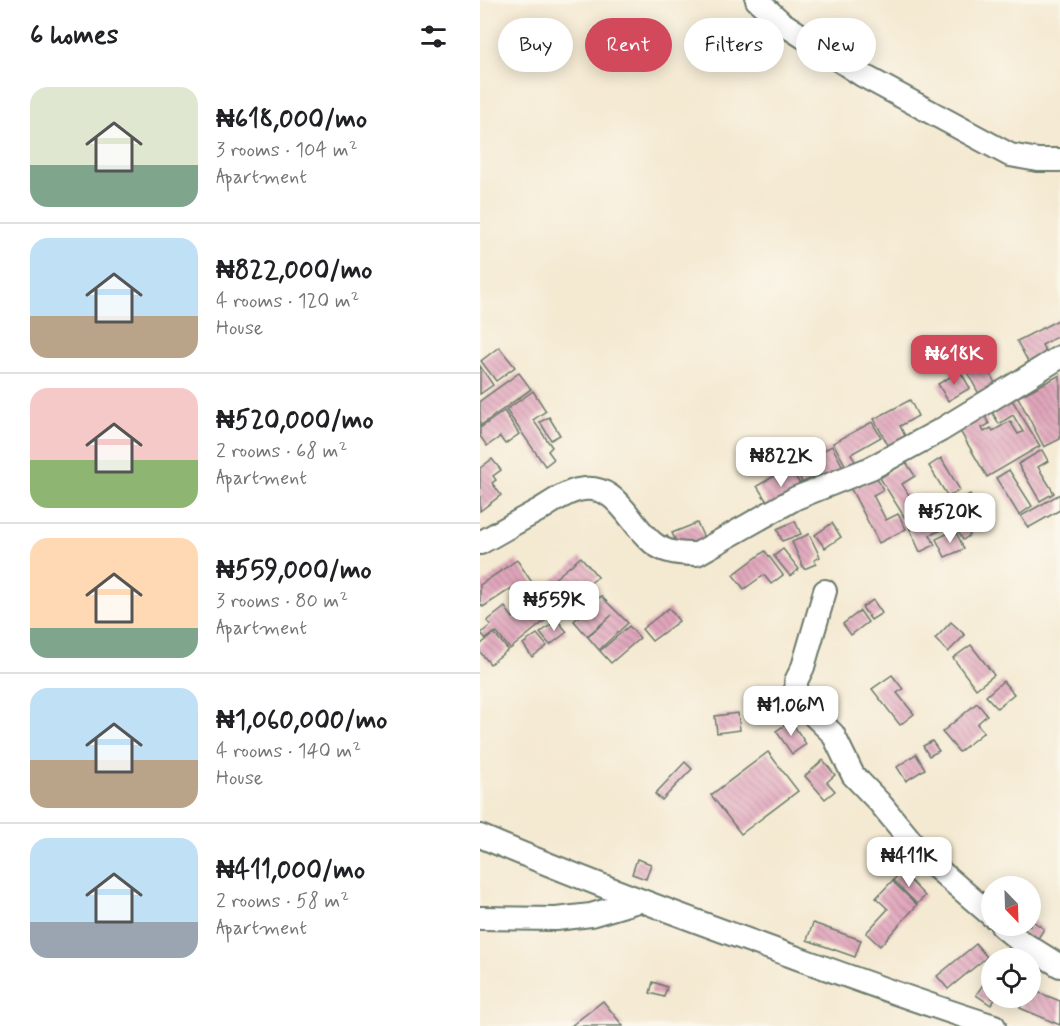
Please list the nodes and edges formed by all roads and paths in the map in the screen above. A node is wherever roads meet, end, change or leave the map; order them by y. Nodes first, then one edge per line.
1 (757, 0) edge
2 (1060, 160) edge
3 (1060, 357) edge
4 (480, 543) edge
5 (825, 591) dead end
6 (480, 836) edge
7 (638, 901) junction
8 (981, 906) edge
9 (480, 918) edge
10 (1014, 936) edge
11 (1060, 966) edge
12 (994, 1026) edge

1 - 2 street
3 - 4 street
5 - 8 street
6 - 7 street
7 - 9 street
7 - 12 street
10 - 11 street

